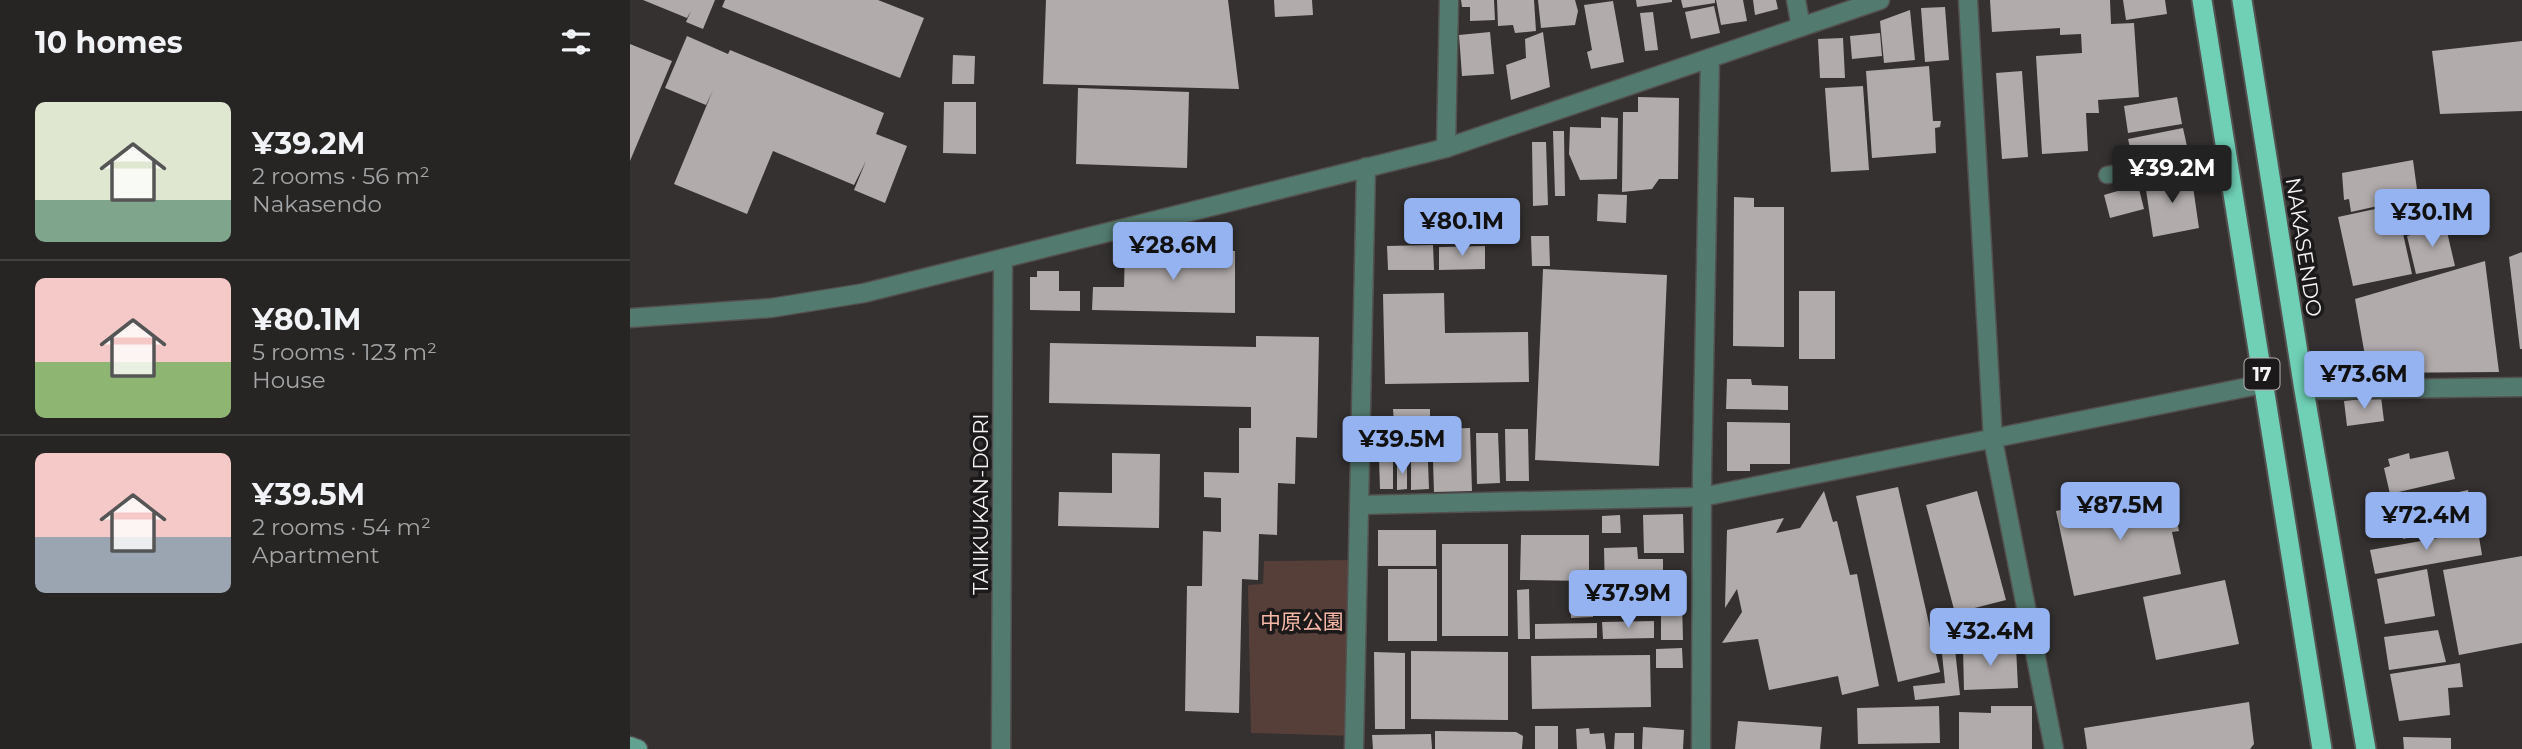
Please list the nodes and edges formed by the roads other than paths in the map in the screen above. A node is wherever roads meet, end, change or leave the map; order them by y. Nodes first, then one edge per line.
1 (1450, 0) edge
2 (1796, 0) edge
3 (1880, 0) edge
4 (1968, 0) edge
5 (2202, 0) edge
6 (2242, 0) edge
7 (1801, 27) junction
8 (1710, 59) junction
9 (1446, 148) junction
10 (2227, 156) junction
11 (1366, 167) junction
12 (2107, 175) dead end
13 (1003, 260) junction
14 (630, 318) edge
15 (2263, 384) junction
16 (2522, 387) edge
17 (2304, 390) junction
18 (1993, 440) junction
19 (1702, 497) junction
20 (1359, 505) junction
21 (630, 746) edge
22 (638, 749) edge
23 (1001, 749) edge
24 (1354, 749) edge
25 (1701, 749) edge
26 (2054, 749) edge
27 (2322, 749) edge
28 (2366, 749) edge

1 - 9 street
2 - 7 street
3 - 7 street
4 - 18 street
5 - 10 highway, 17
6 - 17 highway, NAKASENDO / 17
7 - 8 street
8 - 9 street
8 - 19 street
9 - 11 street
10 - 12 lane
10 - 15 highway, 17
11 - 13 street
11 - 20 street
13 - 14 street
13 - 23 street, TAIIKUKAN-DORI
15 - 18 street
15 - 27 highway, 17
16 - 17 street
17 - 28 highway, NAKASENDO / 17
18 - 19 street
18 - 26 street
19 - 20 street
19 - 25 street
20 - 24 street
21 - 22 main road

